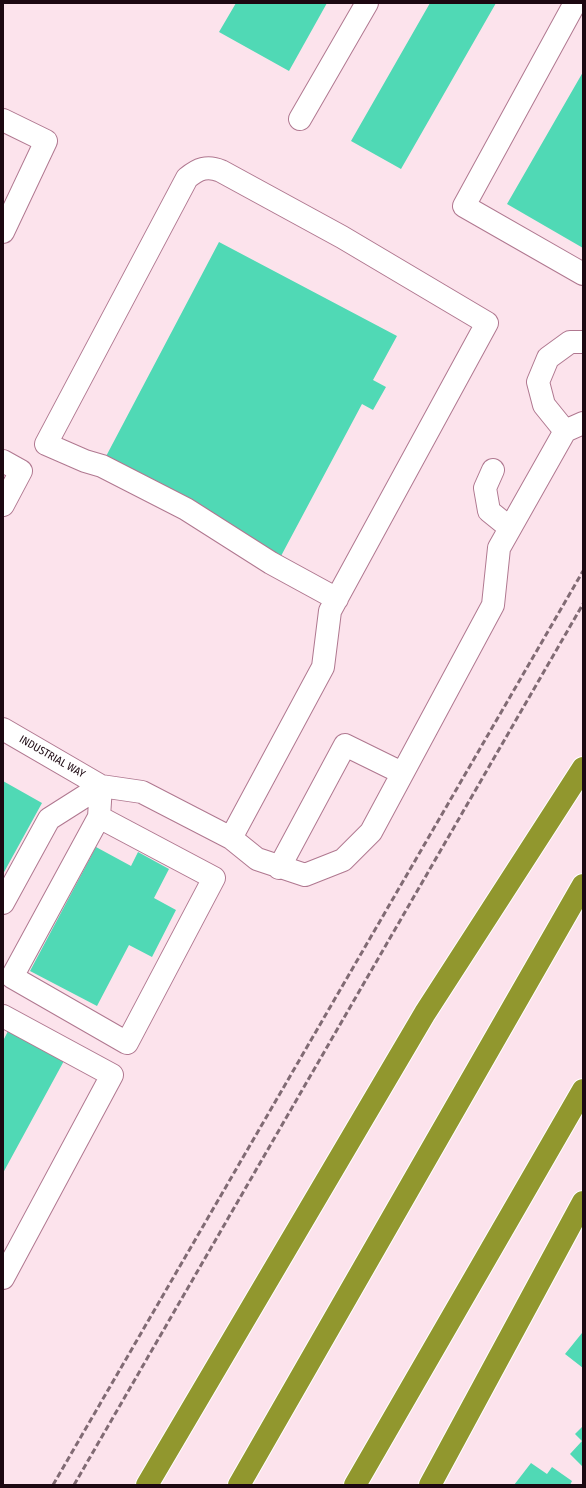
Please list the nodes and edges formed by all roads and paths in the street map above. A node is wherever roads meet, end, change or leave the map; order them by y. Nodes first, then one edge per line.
1 (367, 3) edge
2 (575, 3) edge
3 (300, 119) dead end
4 (3, 120) edge
5 (3, 232) edge
6 (583, 274) edge
7 (583, 342) edge
8 (574, 427) edge
9 (3, 461) edge
10 (493, 470) dead end
11 (3, 505) edge
12 (510, 528) junction
13 (337, 599) junction
14 (3, 729) edge
15 (583, 768) edge
16 (402, 773) junction
17 (101, 786) junction
18 (99, 817) junction
19 (231, 838) junction
20 (279, 868) junction
21 (583, 885) edge
22 (3, 903) edge
23 (3, 1016) edge
24 (583, 1090) edge
25 (583, 1202) edge
26 (4, 1274) edge
27 (147, 1485) edge
28 (239, 1485) edge
29 (355, 1485) edge
30 (430, 1485) edge

1 - 3 street
2 - 6 street
4 - 5 street
7 - 8 street
8 - 12 street
9 - 11 street
10 - 12 street
12 - 16 street
13 - 13 street
13 - 19 street
14 - 17 street, INDUSTRIAL WAY
15 - 27 highway
16 - 20 street
16 - 20 street
17 - 18 street
17 - 19 street
17 - 22 street
18 - 18 street
19 - 20 street
21 - 28 highway
23 - 26 street
24 - 29 highway
25 - 30 highway

